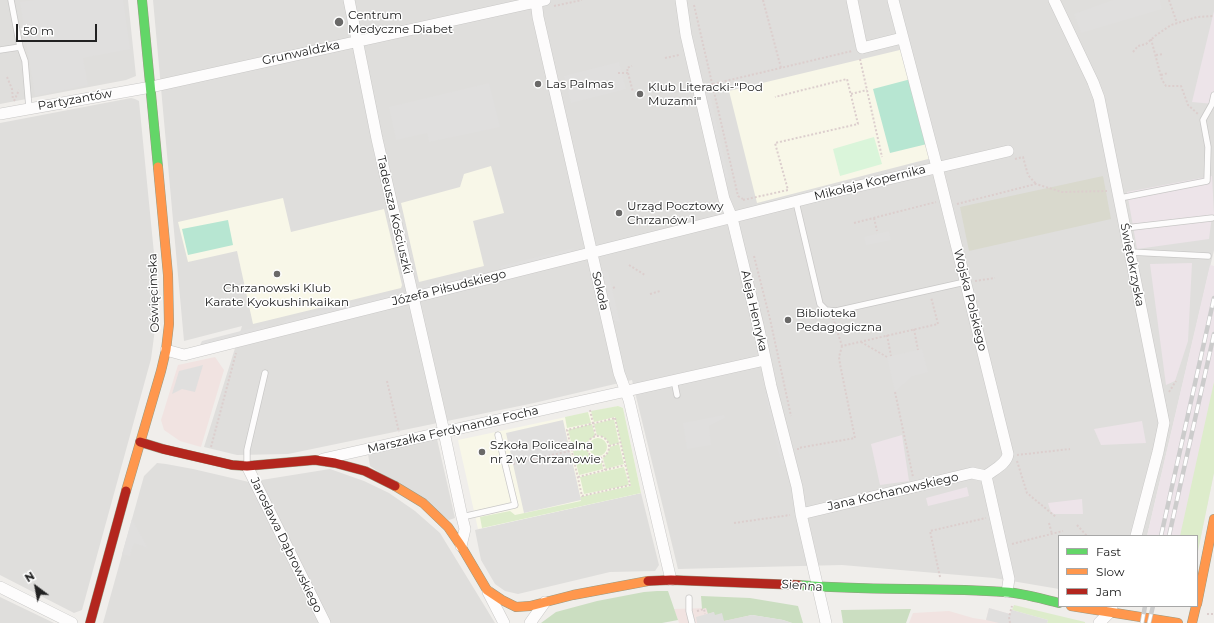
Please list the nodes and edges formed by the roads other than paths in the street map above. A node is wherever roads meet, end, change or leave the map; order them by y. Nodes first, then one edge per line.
1 (12, 0) edge
2 (142, 0) edge
3 (348, 0) edge
4 (681, 0) edge
5 (852, 0) edge
6 (893, 0) edge
7 (1054, 0) edge
8 (539, 1) edge
9 (902, 38) junction
10 (357, 41) junction
11 (20, 47) junction
12 (0, 50) edge
13 (151, 87) junction
14 (1214, 94) edge
15 (29, 108) junction
16 (0, 114) edge
17 (1008, 150) dead end
18 (937, 167) junction
19 (1120, 198) junction
20 (796, 202) junction
21 (732, 218) junction
22 (1212, 218) dead end
23 (1125, 228) junction
24 (1129, 252) junction
25 (591, 253) junction
26 (1208, 256) dead end
27 (969, 281) junction
28 (413, 297) junction
29 (166, 350) junction
30 (765, 360) junction
31 (265, 373) dead end
32 (674, 380) junction
33 (627, 391) junction
34 (678, 395) dead end
35 (444, 432) junction
36 (498, 435) dead end
37 (140, 442) junction
38 (315, 460) junction
39 (247, 466) junction
40 (986, 476) junction
41 (796, 514) junction
42 (462, 517) junction
43 (1214, 519) edge
44 (1136, 535) edge
45 (461, 546) junction
46 (671, 580) junction
47 (0, 587) edge
48 (817, 587) junction
49 (487, 590) junction
50 (1007, 592) junction
51 (689, 598) dead end
52 (1198, 600) edge
53 (545, 602) junction
54 (1058, 604) edge
55 (1076, 607) edge
56 (1196, 607) edge
57 (1111, 609) edge
58 (72, 623) edge
59 (90, 623) edge
60 (325, 623) edge
61 (504, 623) edge
62 (530, 623) edge
63 (692, 623) edge
64 (826, 623) edge
65 (1099, 623) edge
66 (1178, 623) edge
67 (1192, 623) edge

1 - 11 lane
2 - 13 street, Oświęcimska
3 - 10 street, Tadeusza Kościuszki
4 - 21 street, Aleja Henryka
5 - 9 street
6 - 9 street, Wojska Polskiego
7 - 19 street, Świętokrzyska
8 - 10 street, Grunwaldzka
8 - 25 street, Sokoła
9 - 18 street, Wojska Polskiego
10 - 13 street, Grunwaldzka
10 - 28 street, Tadeusza Kościuszki
11 - 12 lane
11 - 15 lane
13 - 15 street, Partyzantów
13 - 29 street, Oświęcimska
14 - 19 lane
15 - 16 street, Partyzantów
17 - 18 street, Mikołaja Kopernika
18 - 20 street, Mikołaja Kopernika
18 - 27 street, Wojska Polskiego
19 - 23 street, Świętokrzyska
20 - 21 street, Mikołaja Kopernika
20 - 27 lane
21 - 25 street, Józefa Piłsudskiego
21 - 30 street, Aleja Henryka
22 - 23 lane
23 - 24 street, Świętokrzyska
24 - 26 lane
24 - 44 street, Świętokrzyska
25 - 28 street, Józefa Piłsudskiego
25 - 33 street, Sokoła
27 - 40 street, Wojska Polskiego
28 - 29 street, Józefa Piłsudskiego
28 - 35 street, Tadeusza Kościuszki
29 - 37 street, Oświęcimska
30 - 32 street, Marszałka Ferdynanda Focha
30 - 41 street, Aleja Henryka
31 - 39 lane
32 - 33 street, Marszałka Ferdynanda Focha
32 - 34 lane
33 - 35 street, Marszałka Ferdynanda Focha
33 - 46 street, Sokoła
35 - 38 street, Marszałka Ferdynanda Focha
35 - 42 street, Tadeusza Kościuszki
36 - 42 lane
37 - 39 street, Marszałka Ferdynanda Focha
37 - 59 street, Oświęcimska
38 - 39 street, Marszałka Ferdynanda Focha
38 - 45 street
39 - 60 street, Jarosława Dąbrowskiego
40 - 41 street, Jana Kochanowskiego
40 - 50 street
41 - 48 street, Aleja Henryka
42 - 45 street, Tadeusza Kościuszki
43 - 52 street
45 - 49 street
46 - 48 street, Sienna
46 - 53 street, Sienna
47 - 58 street
48 - 50 street, Sienna
48 - 64 street, Aleja Henryka
49 - 53 street, Sienna
49 - 61 street
50 - 54 street, Sienna
51 - 63 lane
53 - 62 street
55 - 57 street
56 - 67 street
57 - 65 street
57 - 66 street

